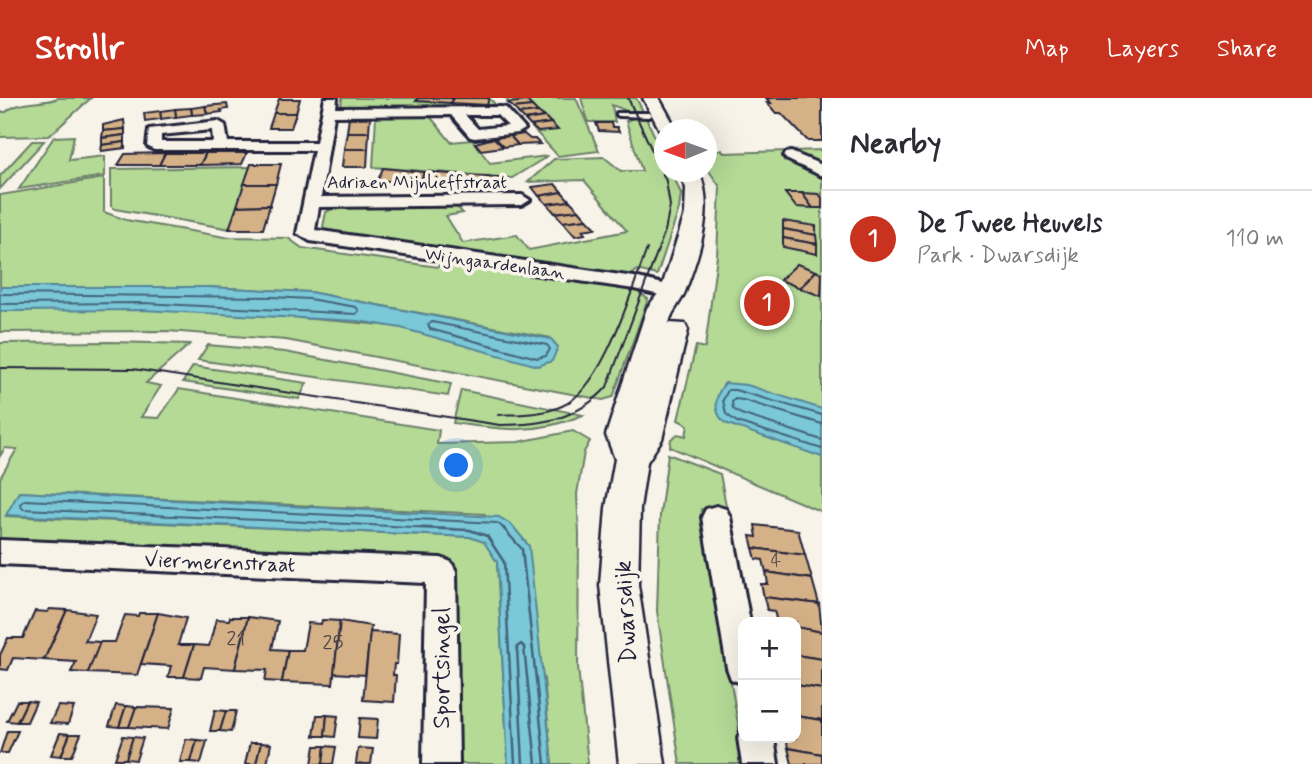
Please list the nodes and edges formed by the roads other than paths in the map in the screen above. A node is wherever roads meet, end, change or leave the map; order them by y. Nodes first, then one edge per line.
1 (330, 105) edge
2 (650, 107) edge
3 (455, 111) dead end
4 (619, 114) dead end
5 (220, 146) dead end
6 (322, 146) junction
7 (791, 156) dead end
8 (822, 171) edge
9 (693, 182) edge
10 (522, 200) dead end
11 (311, 202) junction
12 (673, 292) junction
13 (716, 517) dead end
14 (0, 552) edge
15 (441, 571) joint
16 (738, 640) edge
17 (757, 743) edge
18 (441, 764) edge
19 (642, 764) edge
20 (760, 764) edge

1 - 3 street
1 - 6 street
2 - 4 lane
5 - 6 street
6 - 11 street
7 - 8 street
9 - 12 street, Dwarsdijk
10 - 11 street, Adriaen Mijnlieffstraat
11 - 12 street, Wijngaardenlaan
12 - 19 street, Dwarsdijk
13 - 16 street
14 - 15 street, Viermerenstraat
15 - 18 street, Sportsingel
17 - 20 street

